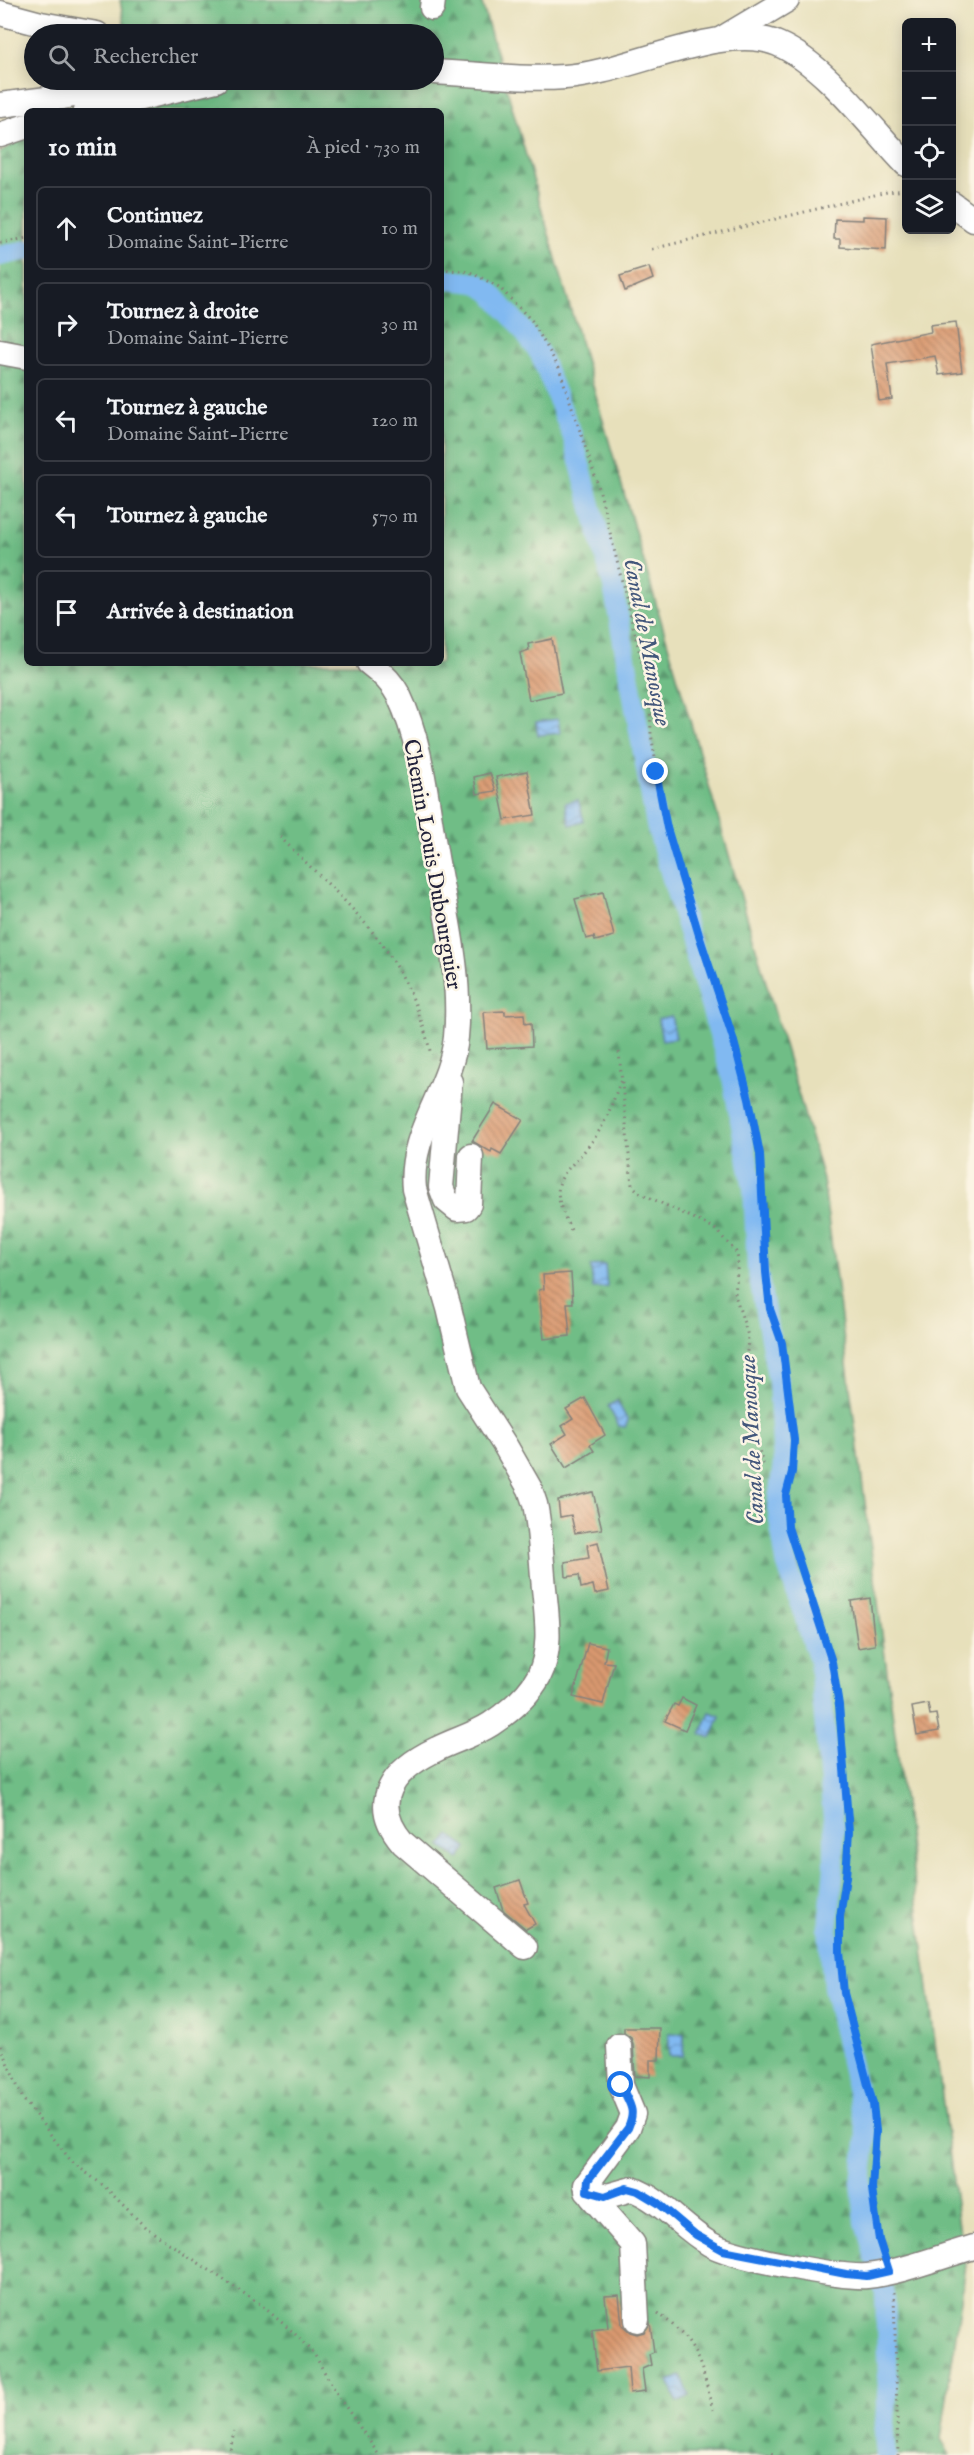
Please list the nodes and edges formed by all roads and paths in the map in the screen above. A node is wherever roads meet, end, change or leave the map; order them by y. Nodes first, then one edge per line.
1 (787, 0) edge
2 (0, 13) edge
3 (41, 24) edge
4 (723, 38) junction
5 (444, 72) edge
6 (102, 90) edge
7 (174, 90) edge
8 (0, 105) edge
9 (99, 108) edge
10 (24, 127) edge
11 (0, 135) edge
12 (902, 160) edge
13 (902, 190) edge
14 (956, 207) edge
15 (974, 220) edge
16 (24, 239) edge
17 (0, 243) edge
18 (652, 249) dead end
19 (444, 268) edge
20 (0, 352) edge
21 (24, 356) edge
22 (373, 666) edge
23 (280, 837) dead end
24 (619, 1052) dead end
25 (447, 1071) junction
26 (622, 1078) junction
27 (471, 1156) dead end
28 (571, 1230) dead end
29 (764, 1468) dead end
30 (525, 1947) dead end
31 (0, 2046) edge
32 (619, 2046) dead end
33 (587, 2191) junction
34 (974, 2247) edge
35 (881, 2273) junction
36 (635, 2287) junction
37 (637, 2320) dead end
38 (713, 2410) dead end
39 (234, 2431) dead end
40 (229, 2455) edge
41 (379, 2455) edge
42 (768, 2455) edge
43 (776, 2455) edge
44 (898, 2455) edge

1 - 4 street
2 - 3 street
4 - 5 street
4 - 12 street
6 - 8 street
7 - 9 street
10 - 11 street
13 - 18 path
14 - 15 street
16 - 17 path
19 - 35 path
20 - 21 street
22 - 25 street, Chemin Louis Dubourguier
23 - 25 path
24 - 26 path
25 - 27 street
25 - 30 street, Chemin Louis Dubourguier
26 - 28 path
26 - 29 path
31 - 41 path
32 - 33 street
33 - 35 street
33 - 36 street
34 - 35 street
35 - 44 path
36 - 37 street
36 - 38 path
39 - 40 path
42 - 43 path

